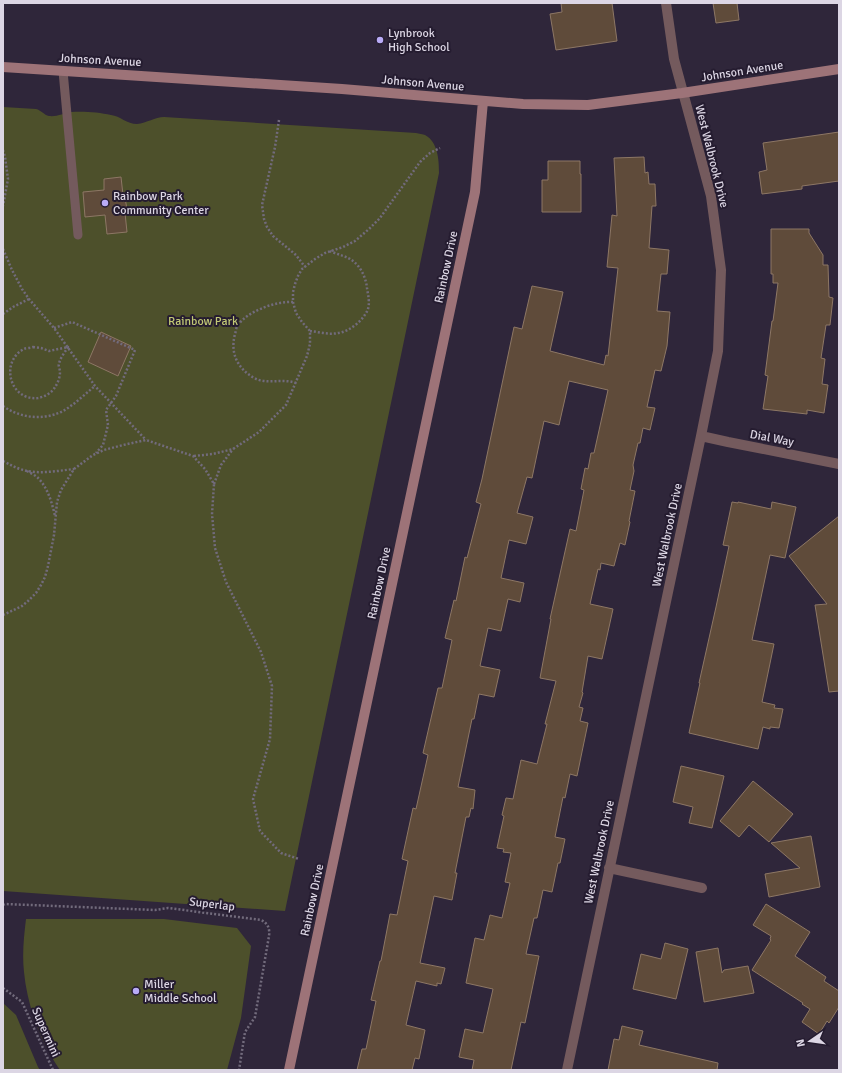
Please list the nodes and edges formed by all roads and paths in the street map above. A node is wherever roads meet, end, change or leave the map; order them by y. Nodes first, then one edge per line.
1 (666, 3) edge
2 (3, 67) edge
3 (839, 69) edge
4 (64, 71) junction
5 (682, 93) junction
6 (482, 101) junction
7 (279, 120) dead end
8 (440, 148) dead end
9 (3, 150) edge
10 (3, 206) edge
11 (78, 235) dead end
12 (3, 250) edge
13 (330, 251) junction
14 (306, 266) junction
15 (29, 299) junction
16 (293, 302) junction
17 (3, 314) edge
18 (54, 328) junction
19 (310, 331) junction
20 (68, 347) junction
21 (296, 383) junction
22 (95, 386) junction
23 (112, 403) junction
24 (3, 406) edge
25 (701, 436) junction
26 (146, 440) junction
27 (233, 449) junction
28 (96, 454) junction
29 (194, 456) junction
30 (3, 461) edge
31 (839, 464) edge
32 (74, 469) junction
33 (26, 471) junction
34 (214, 484) junction
35 (55, 518) junction
36 (3, 615) edge
37 (299, 859) dead end
38 (609, 868) junction
39 (702, 888) dead end
40 (3, 905) edge
41 (3, 988) edge
42 (53, 1070) edge
43 (239, 1070) edge
44 (289, 1070) edge
45 (567, 1070) edge

1 - 5 street, West Walbrook Drive
2 - 4 street, Johnson Avenue
3 - 5 street, Johnson Avenue
4 - 6 street, Johnson Avenue
4 - 11 lane
5 - 6 street, Johnson Avenue
5 - 25 street, West Walbrook Drive
6 - 44 street, Rainbow Drive
7 - 14 path
8 - 13 path
9 - 10 path
12 - 15 path
13 - 14 path
13 - 19 path
14 - 16 path
15 - 17 path
15 - 18 path
16 - 19 path
16 - 21 path
18 - 20 path
18 - 23 path
19 - 21 path
20 - 20 path
20 - 22 path
21 - 27 path
22 - 23 path
22 - 24 path
23 - 26 path
23 - 28 path
25 - 31 street, Dial Way
25 - 38 street, West Walbrook Drive
26 - 28 path
26 - 29 path
27 - 29 path
27 - 34 path
28 - 32 path
29 - 34 path
30 - 33 path
32 - 33 path
32 - 35 path
33 - 35 path
34 - 37 path
35 - 36 path
38 - 39 street
38 - 45 street, West Walbrook Drive
40 - 43 path, Superlap
41 - 42 path, Supermini

